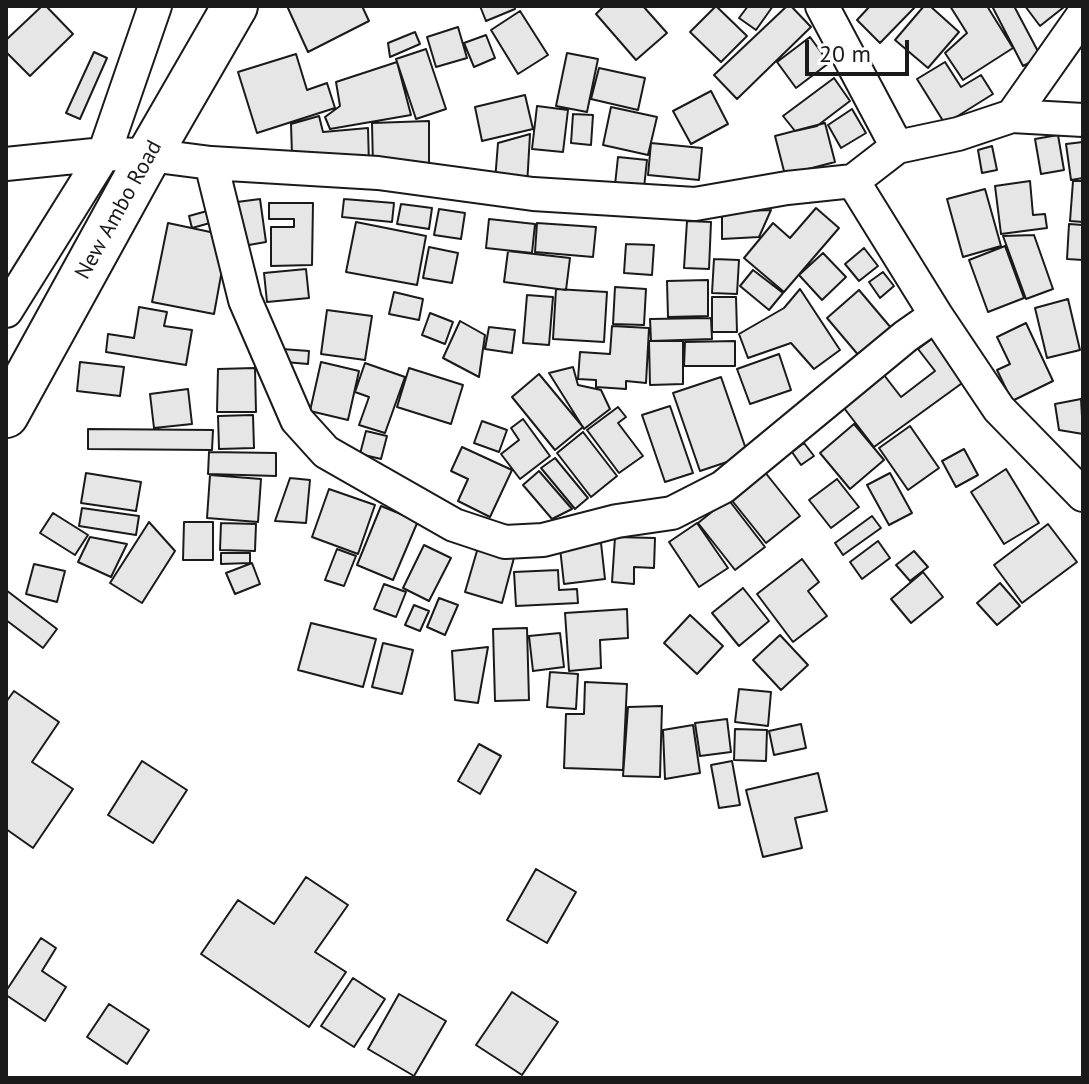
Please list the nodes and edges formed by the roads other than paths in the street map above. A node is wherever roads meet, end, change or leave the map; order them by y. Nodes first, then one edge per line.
1 (155, 6) edge
2 (235, 6) edge
3 (822, 6) edge
4 (1083, 15) edge
5 (1012, 116) junction
6 (1083, 120) edge
7 (897, 147) junction
8 (104, 154) junction
9 (149, 155) junction
10 (211, 163) junction
11 (6, 164) edge
12 (853, 181) junction
13 (6, 311) edge
14 (936, 315) junction
15 (6, 415) edge
16 (1083, 495) edge

1 - 8 street
2 - 9 main road, New Ambo Road
3 - 7 street
4 - 5 street
5 - 6 street
5 - 7 street
7 - 12 street
8 - 9 street
8 - 11 street
8 - 13 street
9 - 10 street
9 - 15 main road, New Ambo Road
10 - 12 street
10 - 14 street
12 - 14 street
14 - 16 street

